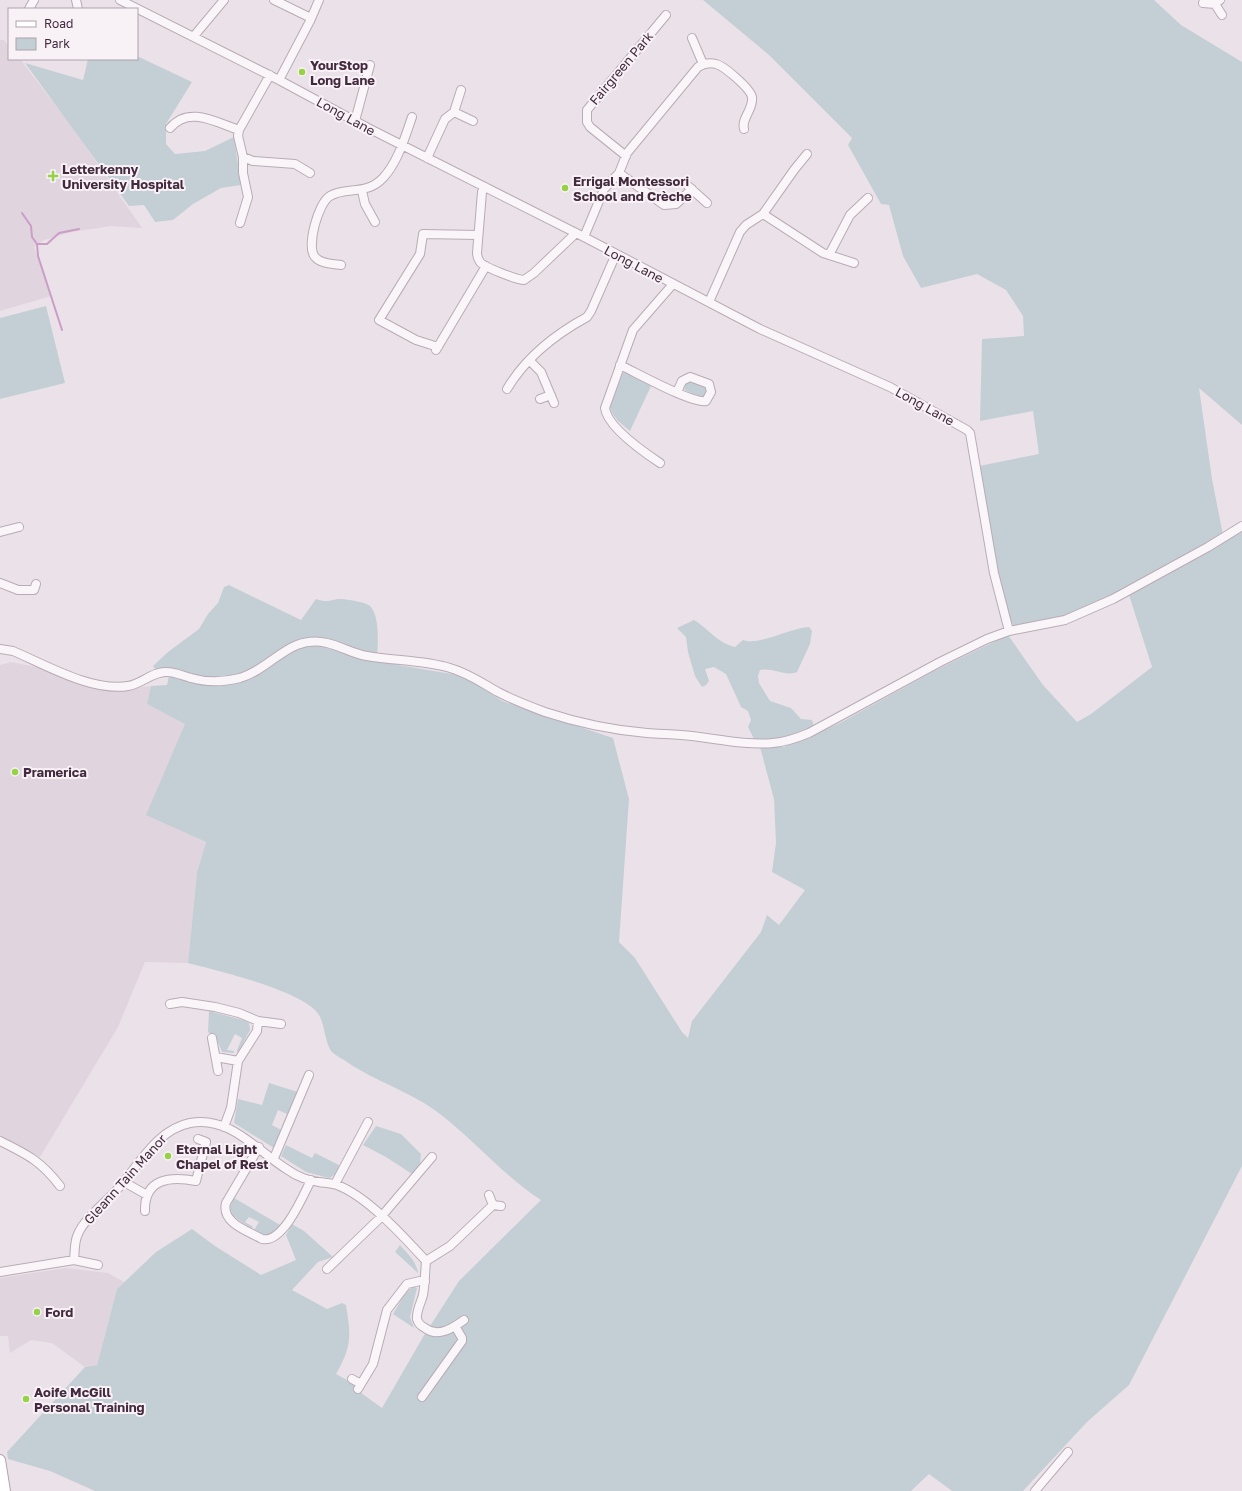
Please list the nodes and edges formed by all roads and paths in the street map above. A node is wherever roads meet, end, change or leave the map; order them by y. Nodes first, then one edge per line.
1 (120, 0) edge
2 (224, 0) edge
3 (274, 0) edge
4 (319, 0) edge
5 (1218, 2) edge
6 (1203, 3) dead end
7 (136, 8) edge
8 (138, 9) edge
9 (666, 15) dead end
10 (1222, 15) dead end
11 (311, 18) junction
12 (194, 36) junction
13 (692, 38) dead end
14 (703, 64) junction
15 (370, 65) dead end
16 (270, 75) junction
17 (279, 80) junction
18 (461, 90) dead end
19 (454, 112) junction
20 (412, 117) dead end
21 (473, 121) dead end
22 (355, 122) junction
23 (170, 128) dead end
24 (744, 128) dead end
25 (239, 130) junction
26 (402, 145) junction
27 (807, 154) dead end
28 (626, 156) junction
29 (244, 157) junction
30 (427, 158) junction
31 (310, 173) dead end
32 (619, 173) junction
33 (484, 187) junction
34 (362, 191) junction
35 (868, 198) dead end
36 (707, 203) dead end
37 (763, 214) junction
38 (375, 222) dead end
39 (240, 223) dead end
40 (576, 233) junction
41 (478, 235) junction
42 (584, 237) junction
43 (616, 254) junction
44 (829, 255) junction
45 (854, 262) dead end
46 (341, 265) dead end
47 (486, 266) junction
48 (673, 284) junction
49 (709, 302) junction
50 (529, 360) junction
51 (620, 365) junction
52 (508, 389) dead end
53 (677, 392) dead end
54 (540, 399) dead end
55 (660, 462) dead end
56 (1242, 526) edge
57 (19, 527) dead end
58 (0, 532) edge
59 (0, 583) edge
60 (36, 584) dead end
61 (1009, 631) junction
62 (0, 649) edge
63 (170, 1004) dead end
64 (258, 1021) junction
65 (281, 1024) dead end
66 (212, 1038) dead end
67 (216, 1057) junction
68 (238, 1061) junction
69 (218, 1071) dead end
70 (309, 1075) dead end
71 (368, 1122) dead end
72 (224, 1127) junction
73 (198, 1140) dead end
74 (0, 1141) edge
75 (259, 1147) junction
76 (432, 1157) dead end
77 (274, 1158) junction
78 (311, 1180) junction
79 (124, 1182) junction
80 (335, 1184) junction
81 (60, 1186) dead end
82 (147, 1195) junction
83 (489, 1195) dead end
84 (145, 1210) dead end
85 (381, 1217) junction
86 (74, 1260) junction
87 (426, 1261) junction
88 (98, 1265) dead end
89 (328, 1269) dead end
90 (0, 1272) edge
91 (425, 1282) junction
92 (464, 1320) dead end
93 (455, 1326) junction
94 (352, 1379) dead end
95 (422, 1397) dead end
96 (1068, 1452) dead end
97 (0, 1460) edge
98 (5, 1491) edge
99 (1035, 1491) edge

1 - 7 street, Long Lane
2 - 12 street
3 - 11 street
4 - 11 street
5 - 6 street
5 - 10 street
8 - 12 street, Long Lane
9 - 28 street, Fairgreen Park
11 - 17 street
12 - 16 street, Long Lane
13 - 14 street
14 - 24 street
14 - 28 street
15 - 22 street
16 - 17 street, Long Lane
16 - 25 street
17 - 22 street, Long Lane
18 - 19 street
19 - 21 street
19 - 30 street
20 - 26 street
22 - 26 street, Long Lane
23 - 25 street
25 - 29 street
26 - 30 street, Long Lane
26 - 34 street
27 - 37 street
28 - 32 street
29 - 31 street
29 - 39 street
30 - 33 street, Long Lane
32 - 36 street
32 - 42 street
33 - 40 street, Long Lane
33 - 41 street
34 - 38 street
34 - 46 street
35 - 44 street
37 - 44 street
37 - 49 street
40 - 42 street, Long Lane
40 - 47 street
41 - 47 street
41 - 47 street
42 - 43 street, Long Lane
43 - 48 street, Long Lane
43 - 50 street
44 - 45 street
48 - 49 street, Long Lane
48 - 51 street
49 - 61 street, Long Lane
50 - 52 street
50 - 54 street
51 - 53 street
51 - 55 street
56 - 61 street
57 - 58 street
59 - 60 street
61 - 62 street
63 - 64 street
64 - 65 street
64 - 68 street
66 - 67 street
67 - 68 street
67 - 69 street
68 - 72 street
70 - 77 street
71 - 80 street
72 - 75 street, Gleann Tain Manor
72 - 79 street, Gleann Tain Manor
73 - 82 street
74 - 81 street
75 - 77 street, Gleann Tain Manor
75 - 78 street
76 - 85 street
77 - 78 street, Gleann Tain Manor
78 - 80 street, Gleann Tain Manor
79 - 82 street
79 - 86 street, Gleann Tain Manor
80 - 85 street, Gleann Tain Manor
82 - 84 street
83 - 87 street
85 - 87 street, Gleann Tain Manor
85 - 89 street
86 - 88 street
86 - 90 street
87 - 91 street
91 - 93 street
91 - 94 street
92 - 93 street
93 - 95 street
96 - 99 street
97 - 98 main road

